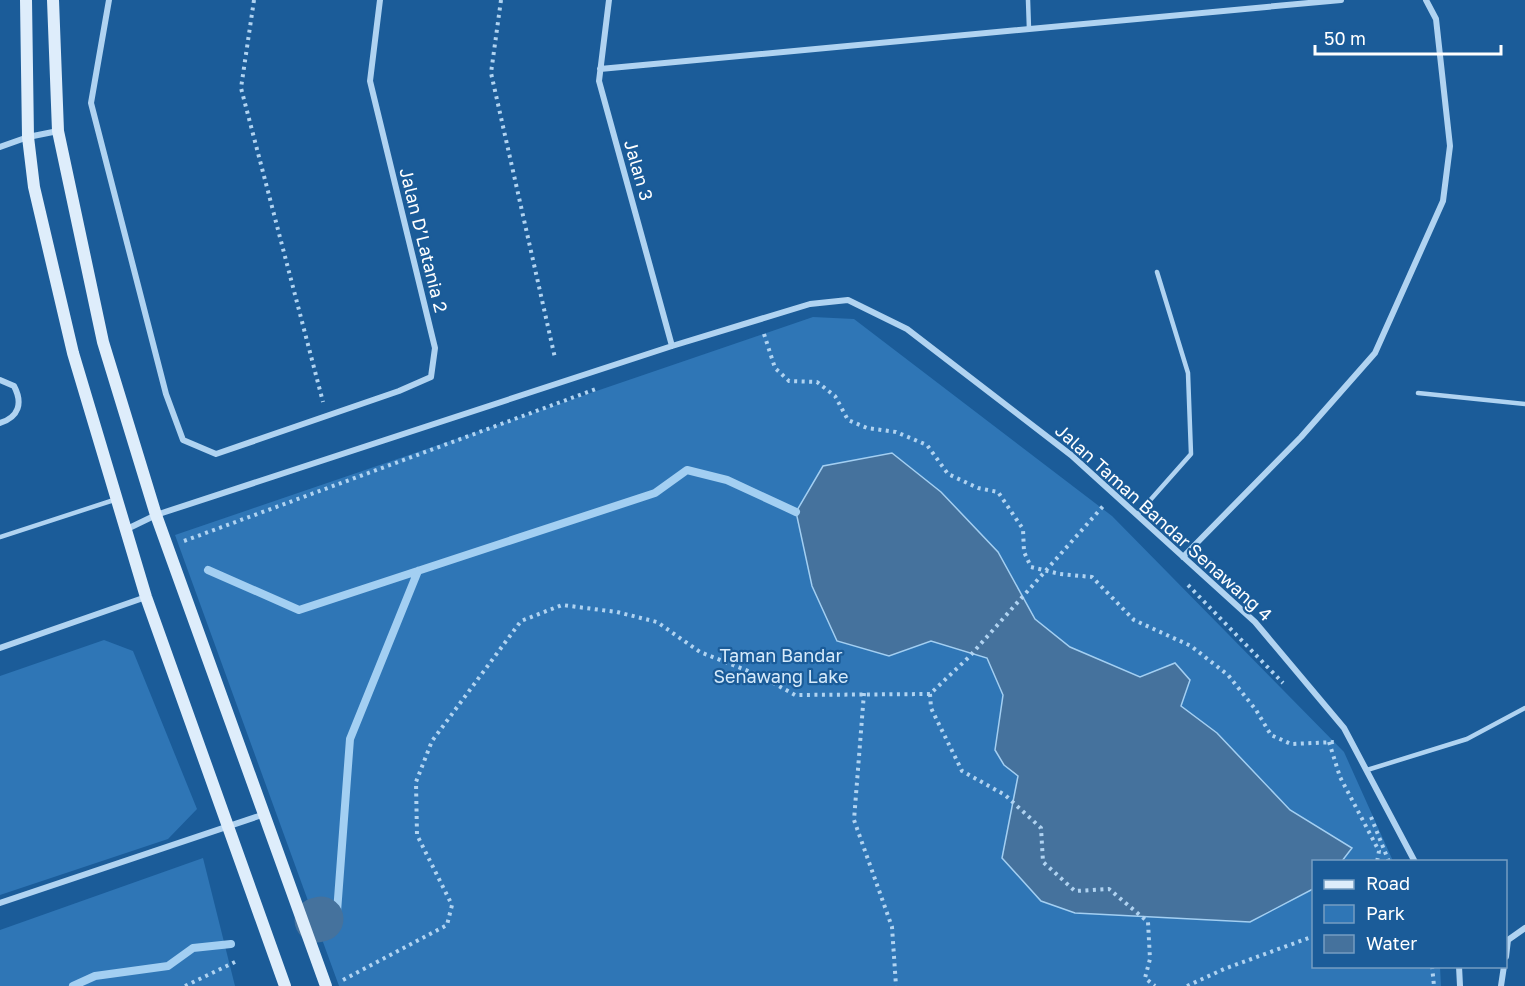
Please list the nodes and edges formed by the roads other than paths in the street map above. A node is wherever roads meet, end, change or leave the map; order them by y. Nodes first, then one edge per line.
1 (26, 0) edge
2 (53, 0) edge
3 (109, 0) edge
4 (380, 0) edge
5 (609, 0) edge
6 (1028, 0) edge
7 (1341, 0) edge
8 (1426, 0) edge
9 (1029, 29) junction
10 (600, 69) junction
11 (58, 131) junction
12 (28, 137) junction
13 (0, 147) edge
14 (1157, 272) dead end
15 (672, 346) junction
16 (0, 380) edge
17 (1418, 393) dead end
18 (1525, 405) edge
19 (0, 423) edge
20 (117, 499) junction
21 (156, 515) junction
22 (1137, 515) junction
23 (125, 530) junction
24 (0, 537) edge
25 (1183, 557) junction
26 (146, 597) junction
27 (0, 648) edge
28 (1524, 711) edge
29 (1367, 770) junction
30 (262, 815) junction
31 (226, 826) junction
32 (1414, 860) edge
33 (0, 903) edge
34 (1525, 928) edge
35 (1507, 948) edge
36 (1459, 968) edge
37 (1504, 968) edge
38 (285, 986) edge
39 (326, 986) edge
40 (1460, 986) edge
41 (1501, 986) edge

1 - 12 street
2 - 11 street
3 - 4 street, Jalan D’Latania 2
5 - 10 street, Jalan 3
6 - 9 lane
7 - 9 street
8 - 25 street
9 - 10 street
10 - 15 street, Jalan 3
11 - 12 street
11 - 21 street
12 - 13 street
12 - 20 street
14 - 22 lane
15 - 21 street, Jalan Taman Bandar Senawang 4
15 - 22 street, Jalan Taman Bandar Senawang 4
16 - 19 street
17 - 18 lane
20 - 23 street
20 - 24 lane
21 - 23 street, Jalan Taman Bandar Senawang 4
21 - 30 street
22 - 25 street, Jalan Taman Bandar Senawang 4
23 - 26 street
25 - 29 street, Jalan Taman Bandar Senawang 4
26 - 27 street
26 - 31 street
28 - 29 lane
29 - 32 street, Jalan Taman Bandar Senawang 4
30 - 31 street
30 - 39 street
31 - 33 street
31 - 38 street
34 - 35 street
36 - 40 street
37 - 41 street

